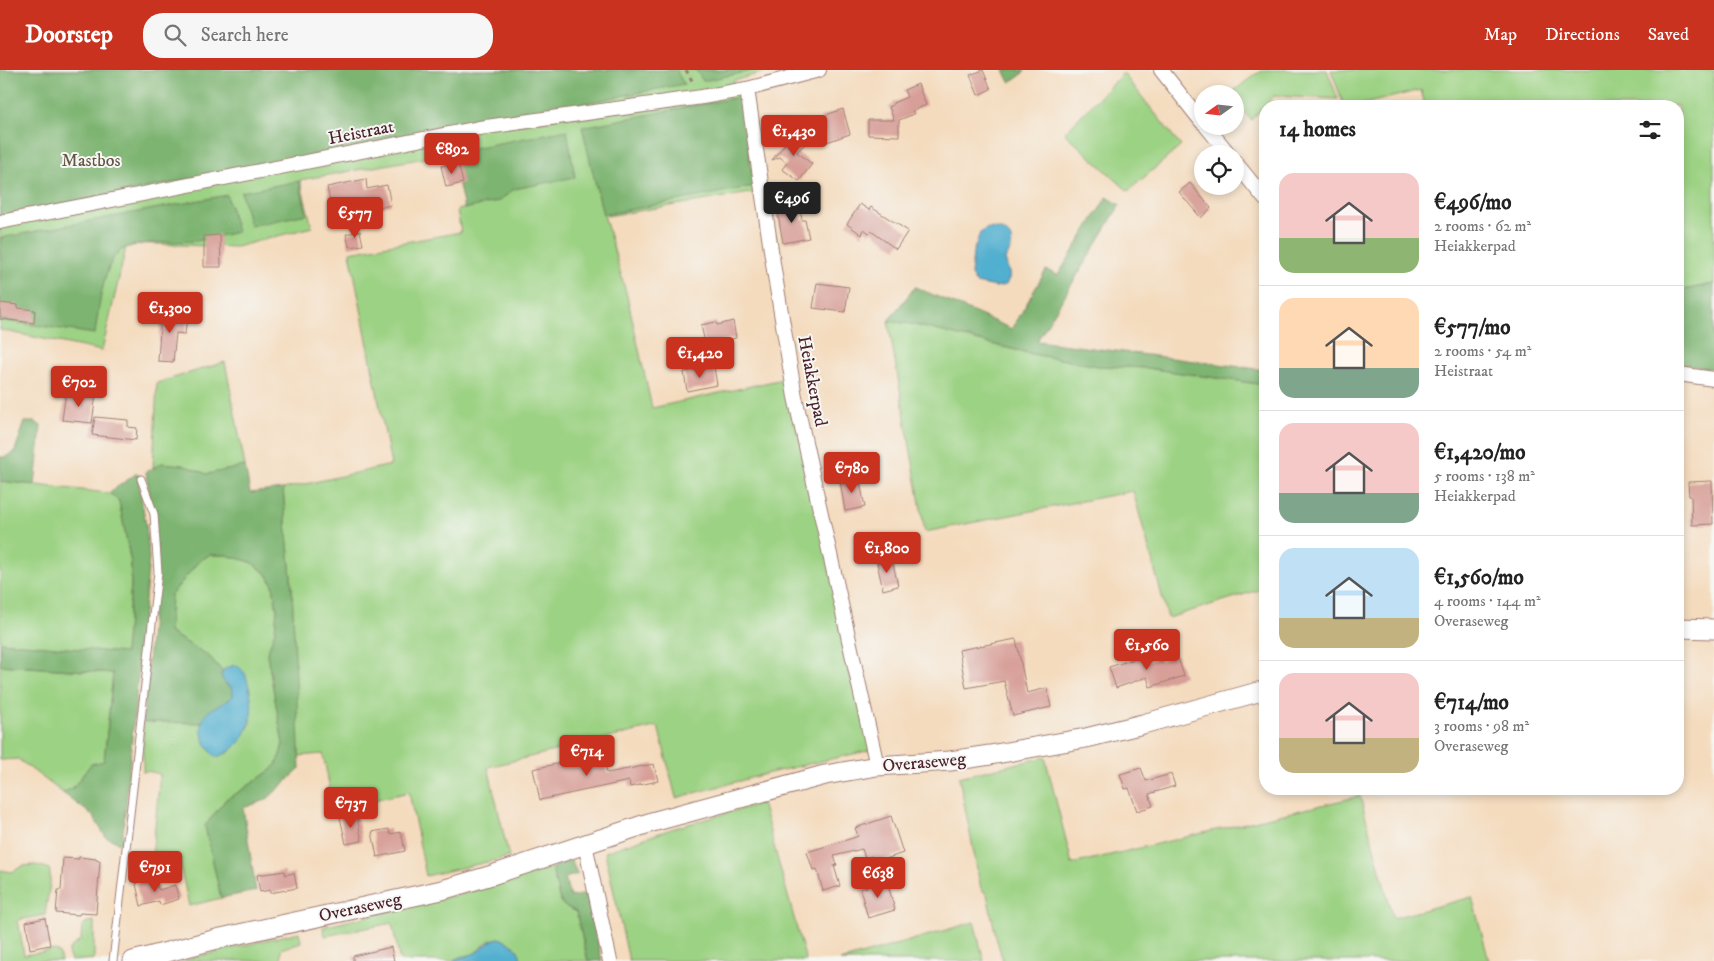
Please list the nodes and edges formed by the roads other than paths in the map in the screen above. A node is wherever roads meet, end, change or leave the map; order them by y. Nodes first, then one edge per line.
1 (819, 70) edge
2 (1161, 70) edge
3 (748, 89) junction
4 (1194, 112) edge
5 (1213, 135) edge
6 (1221, 145) edge
7 (1244, 173) edge
8 (1259, 192) edge
9 (0, 222) edge
10 (1684, 375) edge
11 (1714, 379) edge
12 (142, 479) dead end
13 (1684, 628) edge
14 (1714, 629) edge
15 (1259, 692) edge
16 (877, 766) junction
17 (585, 844) junction
18 (112, 961) edge
19 (133, 961) edge
20 (610, 961) edge

1 - 3 street, Heistraat
2 - 4 street
3 - 9 street, Heistraat
3 - 16 street, Heiakkerpad
5 - 6 street
7 - 8 street
10 - 11 street
12 - 18 lane
13 - 14 street
15 - 16 street, Overaseweg
16 - 17 street, Overaseweg
17 - 19 street, Overaseweg
17 - 20 street

